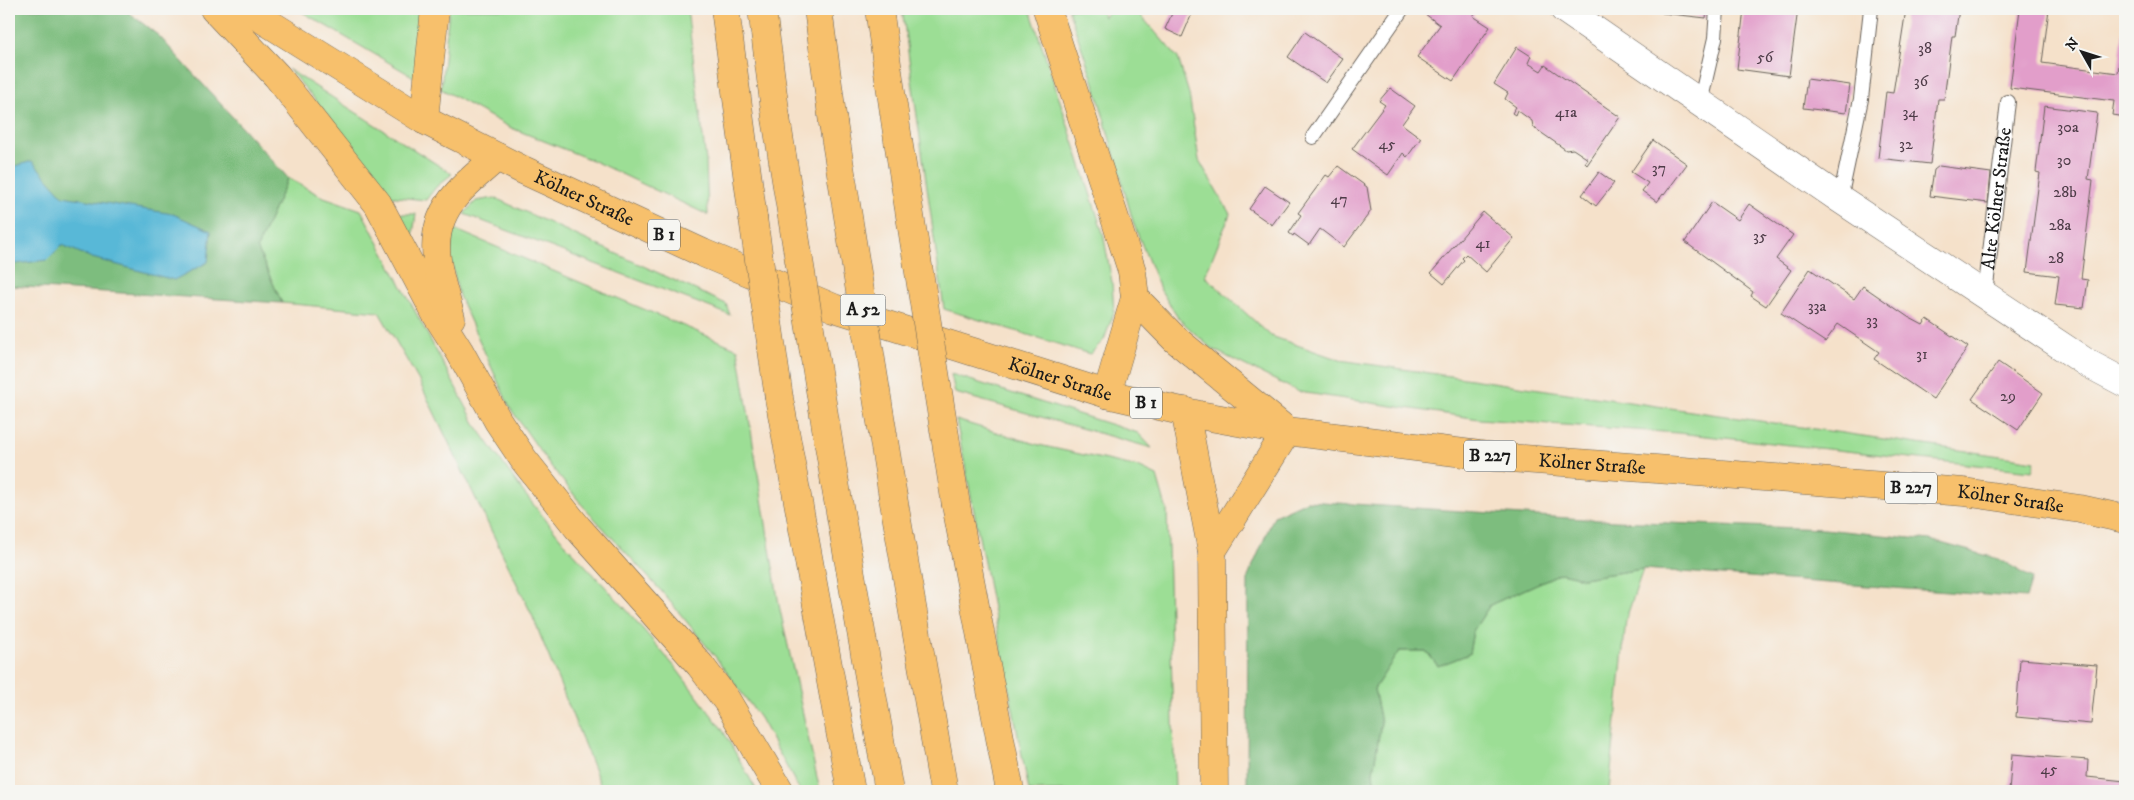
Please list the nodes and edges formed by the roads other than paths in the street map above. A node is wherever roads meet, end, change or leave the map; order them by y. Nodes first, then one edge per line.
1 (214, 9) edge
2 (246, 9) edge
3 (435, 9) edge
4 (725, 9) edge
5 (762, 9) edge
6 (818, 9) edge
7 (879, 9) edge
8 (1047, 9) edge
9 (1402, 9) edge
10 (1717, 9) edge
11 (1871, 9) edge
12 (1576, 13) edge
13 (2008, 102) dead end
14 (1700, 103) junction
15 (424, 120) junction
16 (1314, 137) dead end
17 (497, 157) junction
18 (1840, 199) junction
19 (1984, 294) junction
20 (1135, 298) junction
21 (460, 352) junction
22 (2125, 384) edge
23 (1107, 394) junction
24 (1186, 411) junction
25 (1287, 431) junction
26 (2125, 519) edge
27 (1212, 551) junction
28 (780, 791) edge
29 (851, 791) edge
30 (889, 791) edge
31 (944, 791) edge
32 (1010, 791) edge
33 (1214, 791) edge

1 - 21 main road
2 - 15 main road, Kölner Straße / B 1
3 - 15 main road
4 - 29 main road, bridge
5 - 30 main road, bridge
6 - 31 main road, A 52, bridge
7 - 32 main road, bridge
8 - 20 main road
9 - 16 lane
10 - 14 lane
11 - 18 lane
12 - 14 street, Alte Kölner Straße
13 - 19 lane, Alte Kölner Straße
14 - 18 street, Alte Kölner Straße
15 - 17 main road, Kölner Straße / B 1
17 - 21 main road
17 - 23 main road, Kölner Straße / B 1
18 - 19 street, Alte Kölner Straße
19 - 22 street, Alte Kölner Straße
20 - 23 main road
20 - 25 main road
21 - 28 main road
23 - 24 main road, Kölner Straße / B 1
24 - 25 main road, Kölner Straße / B 227
24 - 27 main road
25 - 26 main road, Kölner Straße / B 227
25 - 27 main road
27 - 33 main road

